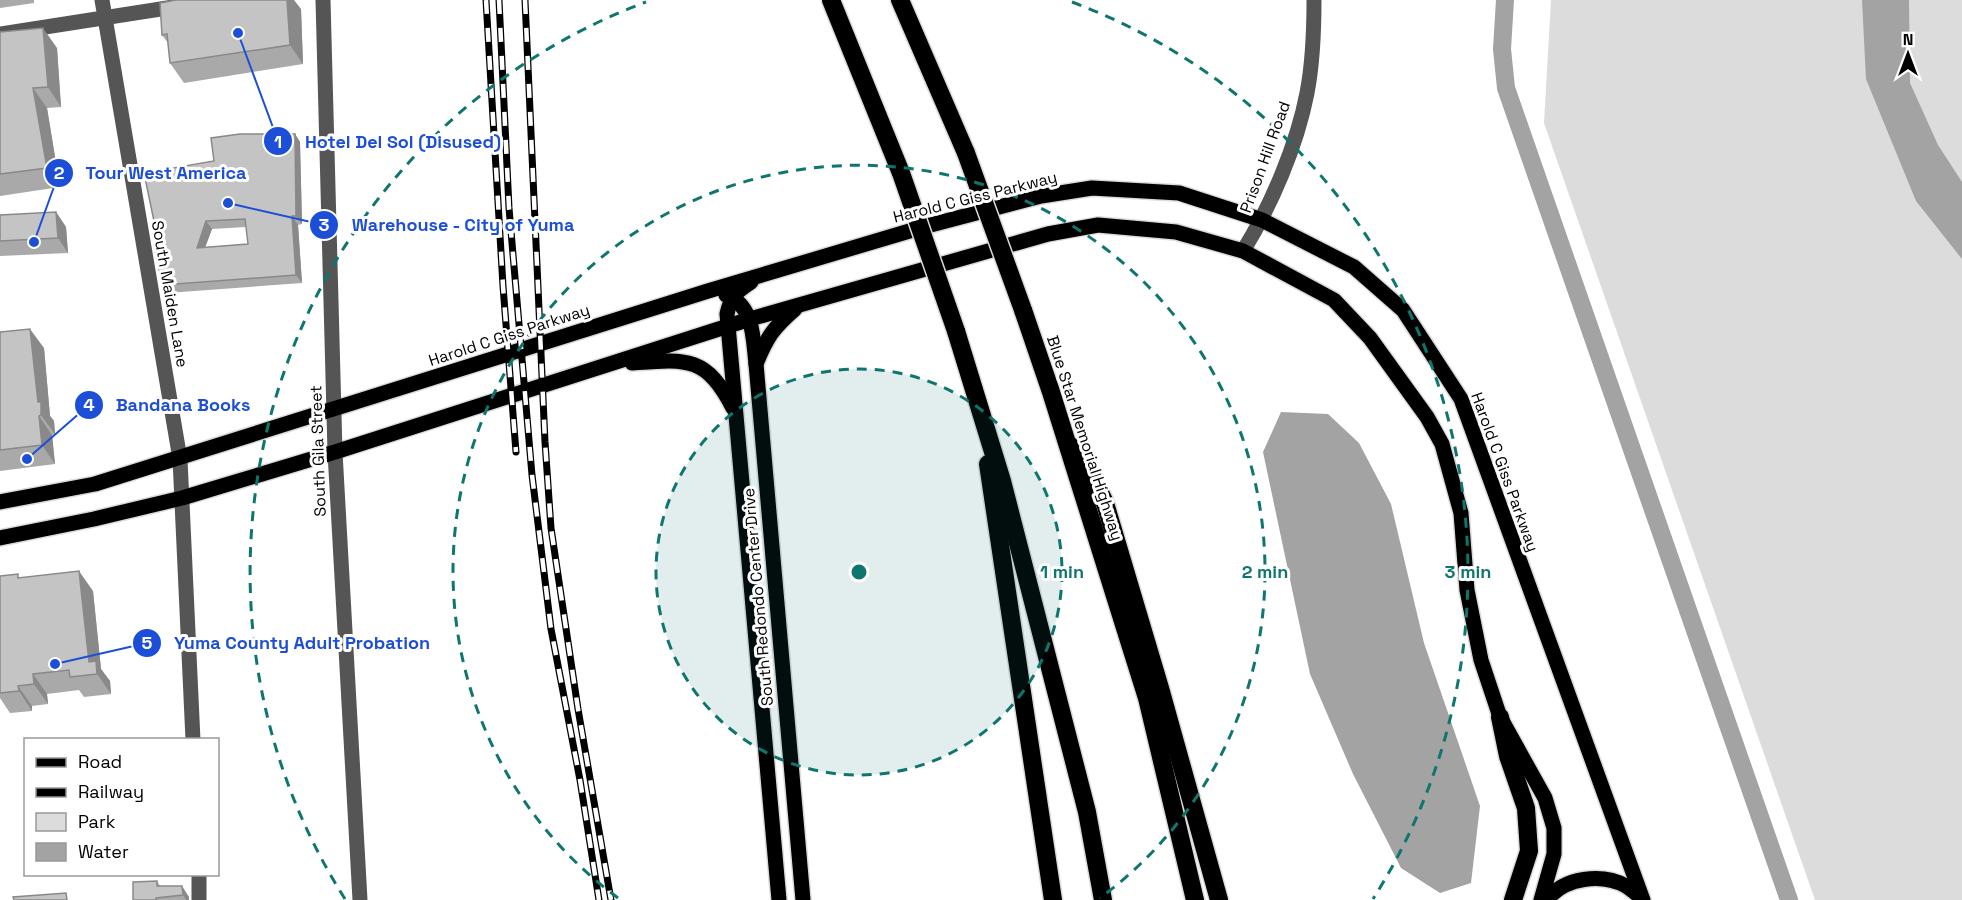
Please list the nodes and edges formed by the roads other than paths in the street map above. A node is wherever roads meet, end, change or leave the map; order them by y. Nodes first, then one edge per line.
1 (102, 0) edge
2 (218, 0) edge
3 (322, 0) edge
4 (831, 0) edge
5 (900, 0) edge
6 (1314, 0) edge
7 (105, 19) junction
8 (0, 34) edge
9 (1262, 220) junction
10 (1243, 251) junction
11 (761, 276) junction
12 (708, 291) junction
13 (733, 297) junction
14 (800, 305) junction
15 (750, 319) junction
16 (728, 326) junction
17 (608, 364) junction
18 (756, 364) junction
19 (1051, 392) junction
20 (977, 394) junction
21 (334, 409) junction
22 (736, 415) junction
23 (335, 452) junction
24 (180, 459) junction
25 (182, 498) junction
26 (0, 502) edge
27 (0, 538) edge
28 (1500, 717) junction
29 (193, 738) edge
30 (199, 876) edge
31 (1642, 899) edge
32 (199, 900) edge
33 (360, 900) edge
34 (778, 900) edge
35 (803, 900) edge
36 (1053, 900) edge
37 (1103, 900) edge
38 (1195, 900) edge
39 (1219, 900) edge
40 (1513, 900) edge
41 (1542, 900) edge
42 (1547, 900) edge

1 - 7 street, South Maiden Lane
2 - 7 street
3 - 21 street, South Gila Street
4 - 20 highway, bridge
5 - 19 highway, Blue Star Memorial Highway, bridge
6 - 9 street, Prison Hill Road
7 - 8 street
7 - 24 street, South Maiden Lane
9 - 10 street, Prison Hill Road
9 - 11 main road, Harold C Giss Parkway
9 - 31 main road, Harold C Giss Parkway
10 - 14 main road
10 - 28 main road
11 - 12 main road, Harold C Giss Parkway
11 - 13 main road
12 - 13 main road
12 - 21 main road, Harold C Giss Parkway
13 - 15 main road
13 - 16 main road, South Redondo Center Drive
14 - 15 main road
14 - 18 main road
15 - 16 main road
15 - 18 main road, South Redondo Center Drive
16 - 17 main road
16 - 22 main road, South Redondo Center Drive
17 - 22 main road
17 - 23 main road
18 - 35 main road, South Redondo Center Drive
19 - 38 highway, Blue Star Memorial Highway
19 - 39 highway
20 - 36 highway
20 - 37 highway
21 - 23 street, South Gila Street
21 - 24 main road, Harold C Giss Parkway
22 - 34 main road, South Redondo Center Drive
23 - 25 main road
23 - 33 street, South Gila Street
24 - 25 street, South Maiden Lane
24 - 26 main road, Harold C Giss Parkway
25 - 27 main road
25 - 29 street, South Maiden Lane
28 - 40 highway
28 - 41 main road
30 - 32 street
31 - 42 main road, Harold C Giss Parkway

